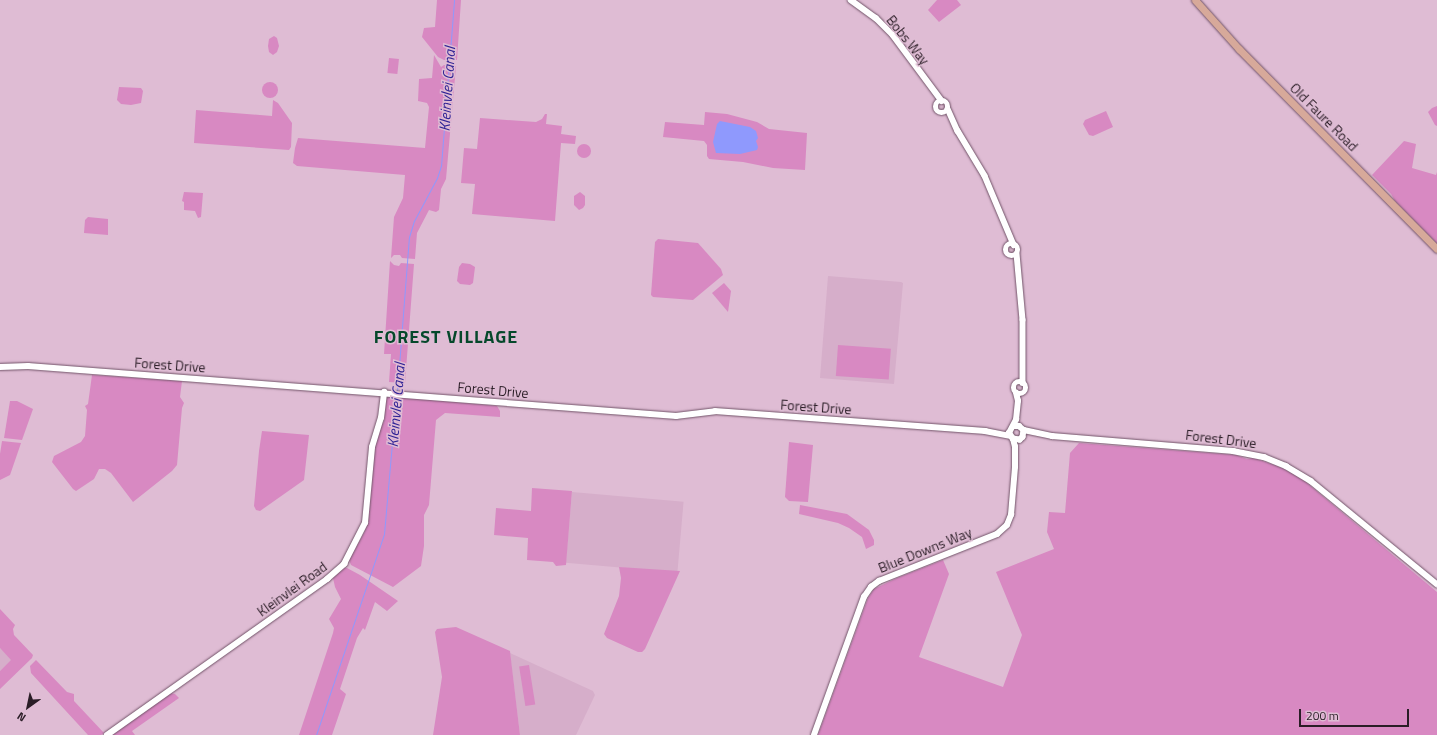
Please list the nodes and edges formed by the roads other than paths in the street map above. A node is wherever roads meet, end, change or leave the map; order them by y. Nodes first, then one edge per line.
1 (851, 0) edge
2 (1195, 0) edge
3 (926, 82) junction
4 (942, 101) junction
5 (936, 105) junction
6 (948, 109) junction
7 (942, 113) junction
8 (958, 131) junction
9 (1011, 245) junction
10 (1437, 249) edge
11 (1017, 254) junction
12 (1011, 256) junction
13 (1018, 278) junction
14 (1023, 362) junction
15 (0, 367) edge
16 (1016, 383) junction
17 (1023, 383) junction
18 (386, 392) junction
19 (1016, 393) junction
20 (1023, 394) junction
21 (1012, 428) junction
22 (1023, 429) junction
23 (985, 431) junction
24 (1052, 436) junction
25 (1011, 438) junction
26 (1022, 438) junction
27 (1015, 461) junction
28 (1420, 572) junction
29 (1437, 584) edge
30 (1437, 588) edge
31 (107, 735) edge
32 (814, 735) edge

1 - 3 street, Bobs Way
2 - 10 main road, Old Faure Road
3 - 4 street, Bobs Way
3 - 5 street, Bobs Way
4 - 5 street
4 - 6 street
5 - 7 street
6 - 7 street
6 - 8 street
7 - 8 street
8 - 9 street
9 - 11 street
9 - 12 street
11 - 12 street
11 - 13 street
12 - 13 street
13 - 14 street
14 - 16 street
14 - 17 street
15 - 18 street, Forest Drive
16 - 17 street
16 - 19 street
17 - 20 street
18 - 23 street, Forest Drive
18 - 31 street, Kleinvlei Road
19 - 20 street
19 - 21 street
20 - 22 street
21 - 22 street, Forest Drive
21 - 23 street, Forest Drive
21 - 25 street, Blue Downs Way
22 - 24 street, Forest Drive
22 - 26 street, Blue Downs Way
23 - 25 street, Forest Drive
24 - 26 street, Forest Drive
24 - 28 street, Forest Drive
25 - 26 street, Forest Drive
25 - 27 street, Blue Downs Way
26 - 27 street, Blue Downs Way
27 - 32 street, Blue Downs Way
28 - 29 street, Forest Drive
28 - 30 street, Forest Drive

